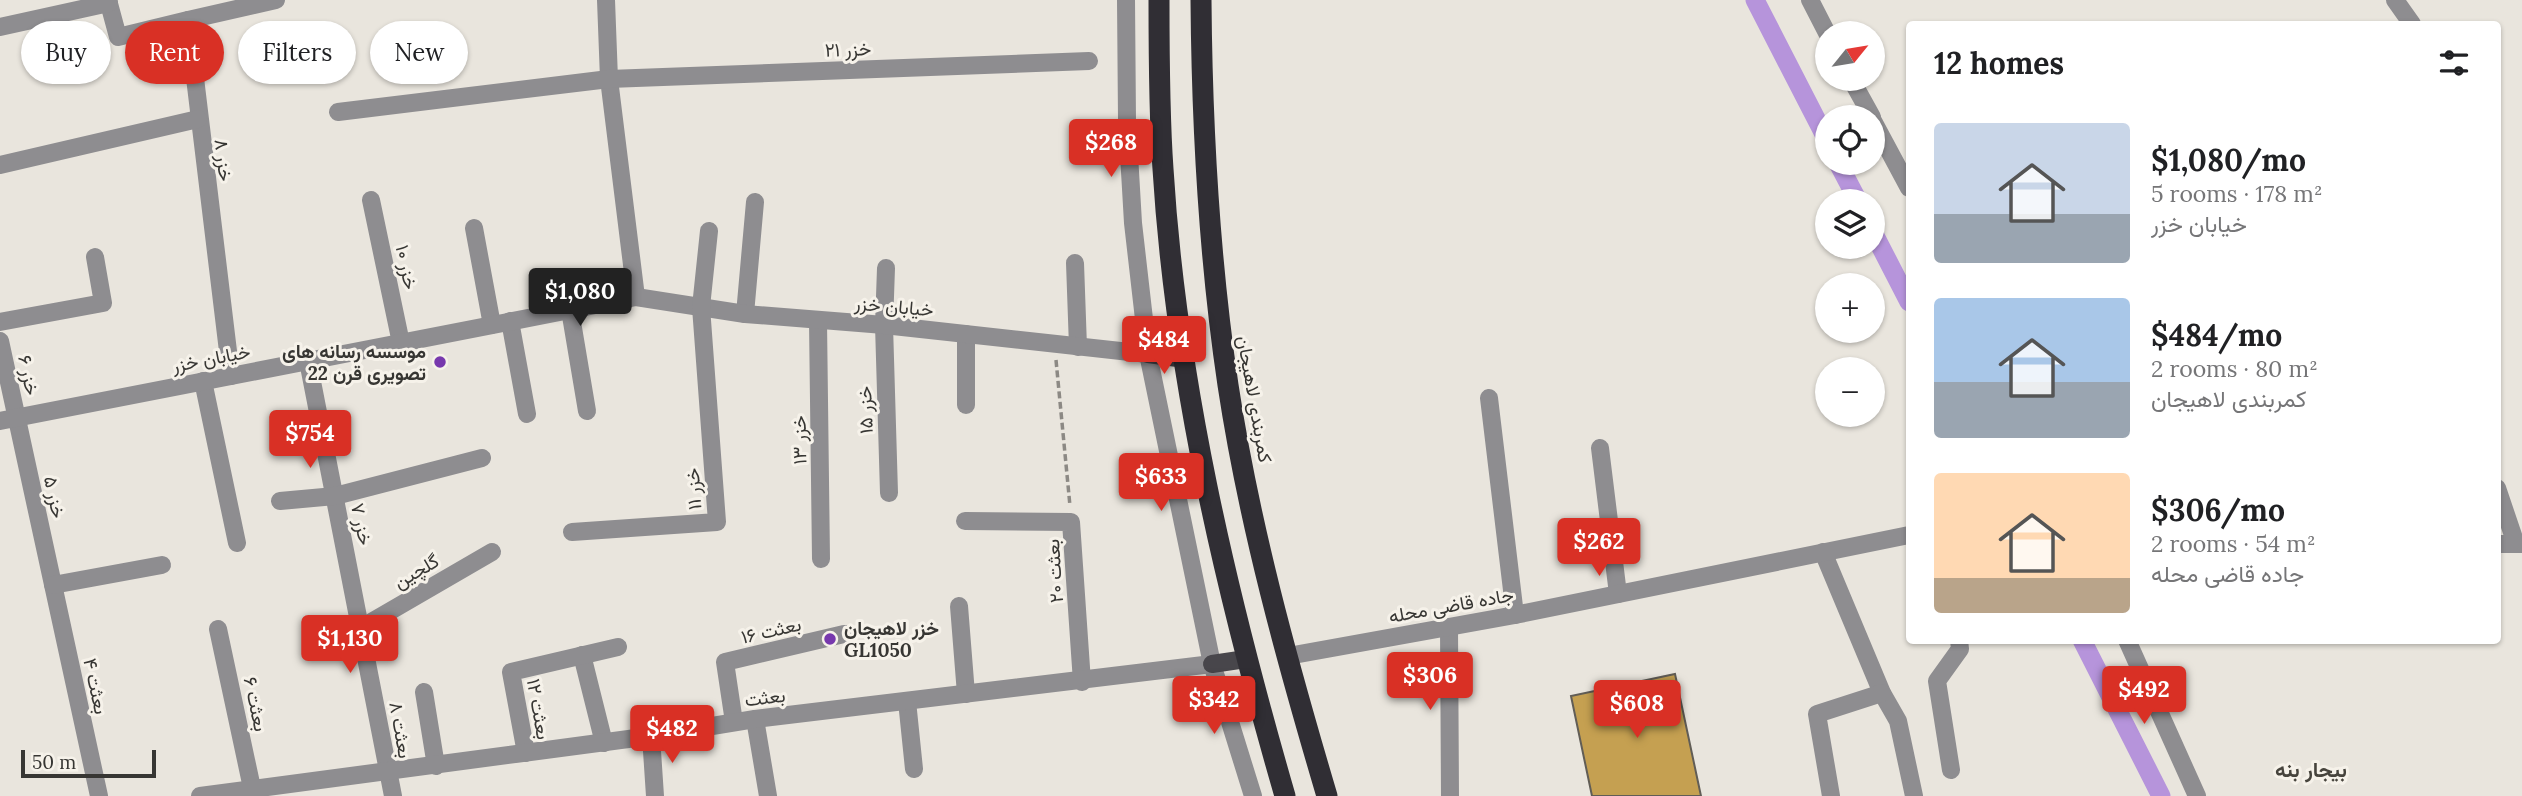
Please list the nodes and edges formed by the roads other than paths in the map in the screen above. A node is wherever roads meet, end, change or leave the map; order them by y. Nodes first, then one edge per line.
1 (276, 0) edge
2 (606, 0) edge
3 (1126, 0) edge
4 (1159, 0) edge
5 (1201, 0) edge
6 (1810, 0) edge
7 (2395, 0) edge
8 (109, 1) edge
9 (188, 20) junction
10 (1821, 21) edge
11 (2410, 21) edge
12 (0, 27) edge
13 (1089, 61) dead end
14 (609, 79) junction
15 (338, 112) dead end
16 (198, 119) junction
17 (1885, 142) edge
18 (0, 165) edge
19 (1906, 180) edge
20 (371, 200) dead end
21 (755, 202) dead end
22 (474, 228) dead end
23 (709, 232) dead end
24 (95, 257) dead end
25 (1075, 263) dead end
26 (886, 268) dead end
27 (636, 297) junction
28 (701, 307) junction
29 (570, 310) junction
30 (745, 314) junction
31 (510, 321) junction
32 (818, 321) junction
33 (0, 323) edge
34 (492, 325) junction
35 (884, 325) junction
36 (966, 334) junction
37 (0, 341) edge
38 (401, 343) junction
39 (1078, 347) junction
40 (1147, 354) junction
41 (1185, 359) junction
42 (308, 361) junction
43 (231, 376) junction
44 (203, 381) junction
45 (1489, 398) dead end
46 (966, 405) dead end
47 (587, 411) dead end
48 (527, 414) dead end
49 (8, 419) edge
50 (1600, 447) dead end
51 (482, 458) dead end
52 (889, 493) dead end
53 (335, 496) junction
54 (2501, 498) edge
55 (279, 501) dead end
56 (965, 521) dead end
57 (572, 532) dead end
58 (1906, 536) edge
59 (237, 543) dead end
60 (2501, 544) edge
61 (2519, 544) edge
62 (492, 552) dead end
63 (1823, 552) junction
64 (821, 559) dead end
65 (162, 565) dead end
66 (351, 571) joint
67 (53, 585) junction
68 (1618, 594) junction
69 (959, 606) dead end
70 (1515, 615) junction
71 (1449, 627) junction
72 (361, 628) junction
73 (218, 629) dead end
74 (844, 634) dead end
75 (1959, 644) edge
76 (2129, 644) edge
77 (618, 647) dead end
78 (582, 655) junction
79 (1288, 656) junction
80 (1247, 659) junction
81 (1212, 664) junction
82 (1082, 682) junction
83 (424, 692) dead end
84 (1882, 693) junction
85 (967, 694) junction
86 (907, 701) junction
87 (755, 719) junction
88 (734, 722) junction
89 (651, 736) junction
90 (604, 743) junction
91 (526, 753) junction
92 (436, 766) junction
93 (914, 769) dead end
94 (1951, 770) dead end
95 (387, 772) junction
96 (252, 789) junction
97 (99, 796) edge
98 (200, 796) edge
99 (393, 796) edge
100 (655, 796) edge
101 (768, 796) edge
102 (1253, 796) edge
103 (1285, 796) edge
104 (1327, 796) edge
105 (1450, 796) edge
106 (1831, 796) edge
107 (1914, 796) edge
108 (2197, 796) edge

1 - 9 street
2 - 14 street
3 - 40 street
4 - 41 highway
5 - 79 highway, کمربندی لاهیجان
6 - 10 street
7 - 11 street
8 - 9 street
8 - 12 street
9 - 16 street, خزر ۸
13 - 14 street, خزر ۲۱
14 - 15 street, خزر ۲۱
14 - 27 street
16 - 18 street
16 - 43 street, خزر ۸
17 - 19 street
20 - 38 street, خزر ۱۰
21 - 30 street
22 - 34 street
23 - 28 street
24 - 33 street
25 - 39 street
26 - 35 street, خزر ۱۵
27 - 28 street, خیابان خزر
27 - 29 street, خیابان خزر
28 - 30 street, خیابان خزر
28 - 57 street, خزر ۱۱
29 - 31 street, خیابان خزر
29 - 47 street
30 - 32 street, خیابان خزر
31 - 34 street, خیابان خزر
31 - 48 street
32 - 35 street, خیابان خزر
32 - 64 street, خزر ۱۳
34 - 38 street, خیابان خزر
35 - 36 street, خیابان خزر
35 - 52 street, خزر ۱۵
36 - 39 street, خیابان خزر
36 - 46 street
37 - 49 street, خزر ۶
38 - 42 street, خیابان خزر
39 - 40 street, خیابان خزر
40 - 41 main road
40 - 81 street
41 - 80 highway
42 - 43 street, خیابان خزر
42 - 53 street, خزر ۷
43 - 44 street, خیابان خزر
44 - 49 street, خیابان خزر
44 - 59 street
45 - 70 street
49 - 67 street, خزر ۵
50 - 68 street
51 - 53 street
53 - 55 street
53 - 66 street, خزر ۷
54 - 61 street
56 - 82 street, بعثت ۲۰
58 - 63 street, جاده قاضی محله
60 - 61 street
62 - 72 street, گلچین
63 - 68 street, جاده قاضی محله
63 - 84 street
65 - 67 street
66 - 72 street, بعثت ۸
67 - 97 street, بعثت ۴
68 - 70 street, جاده قاضی محله
69 - 85 street
70 - 71 street, جاده قاضی محله
71 - 79 street, جاده قاضی محله
71 - 105 street
72 - 95 street, بعثت ۸
73 - 96 street, بعثت ۶
74 - 88 street, بعثت ۱۶
75 - 94 street
76 - 108 street
77 - 78 street
78 - 90 street
78 - 91 street, بعثت ۱۲
79 - 104 highway, کمربندی لاهیجان
80 - 81 main road
80 - 103 highway
81 - 82 street, بعثت
81 - 102 street
82 - 85 street, بعثت
83 - 92 street
84 - 106 street
84 - 107 street
85 - 86 street, بعثت
86 - 87 street, بعثت
86 - 93 street
87 - 88 street, بعثت
87 - 101 street
88 - 89 street, بعثت
89 - 90 street, بعثت
89 - 100 street
90 - 91 street, بعثت
91 - 92 street, بعثت
92 - 95 street, بعثت
95 - 96 street, بعثت
95 - 99 street, بعثت ۸
96 - 98 street, بعثت

